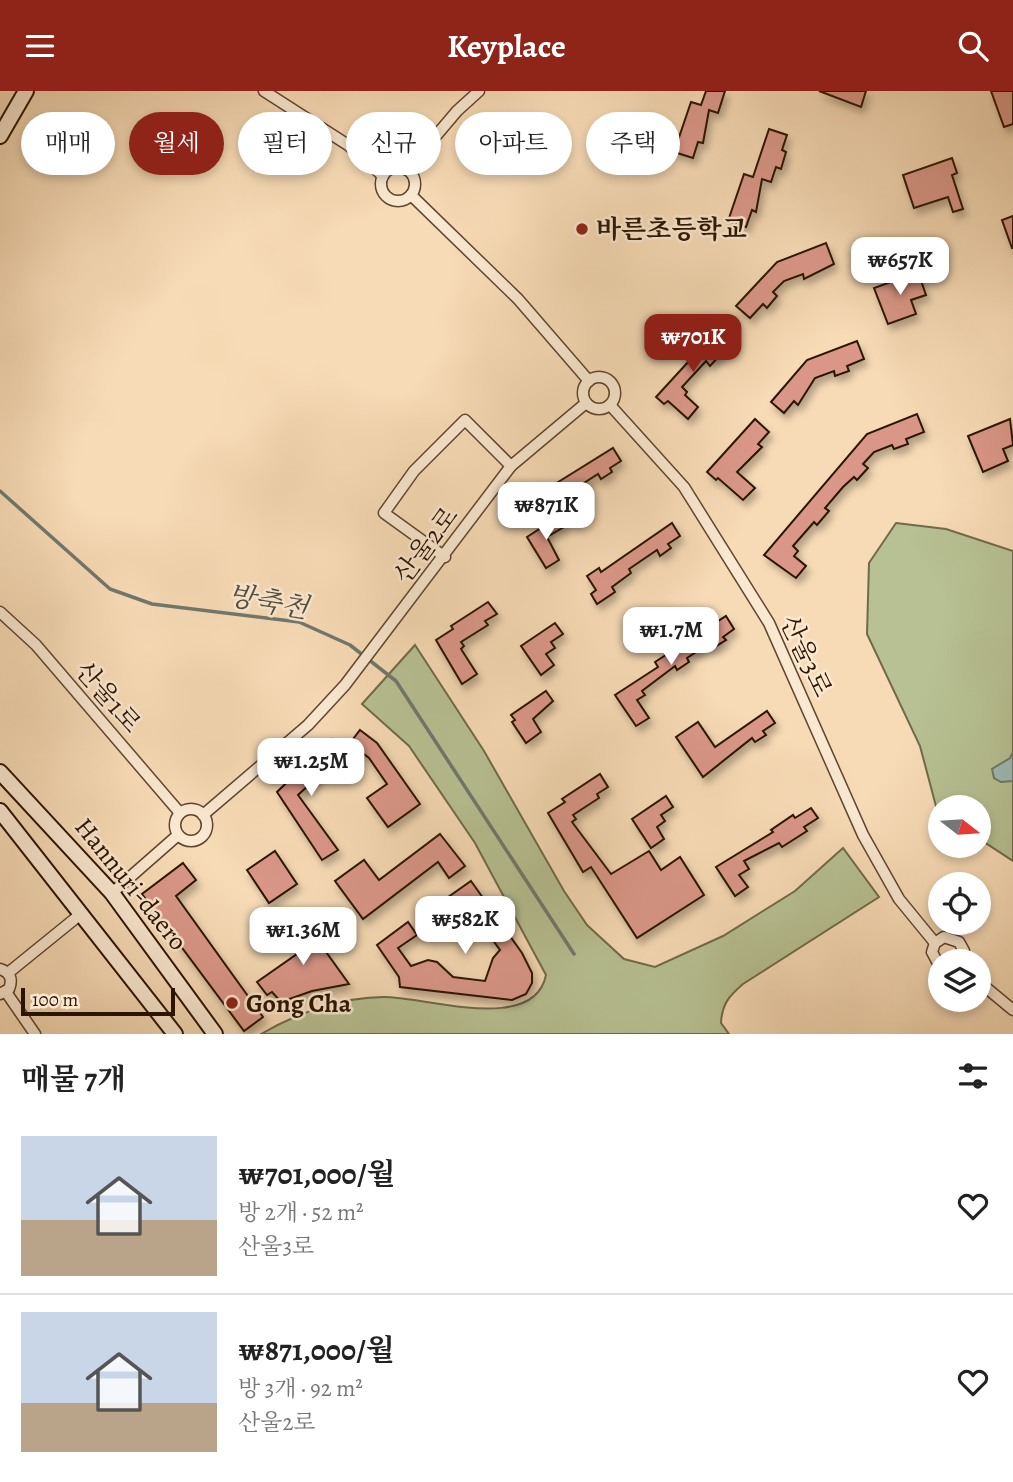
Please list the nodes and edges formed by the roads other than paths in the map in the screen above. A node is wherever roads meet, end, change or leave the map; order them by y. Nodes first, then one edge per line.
1 (26, 91) edge
2 (264, 91) edge
3 (479, 91) edge
4 (441, 130) edge
5 (0, 136) edge
6 (410, 175) edge
7 (383, 176) joint
8 (411, 195) junction
9 (589, 381) junction
10 (586, 403) junction
11 (610, 405) junction
12 (511, 465) junction
13 (444, 557) junction
14 (0, 613) edge
15 (0, 772) edge
16 (0, 811) edge
17 (180, 813) junction
18 (203, 815) junction
19 (178, 835) junction
20 (111, 893) junction
21 (82, 913) junction
22 (935, 943) junction
23 (934, 949) edge
24 (962, 949) edge
25 (4, 971) edge
26 (991, 992) edge
27 (3, 993) edge
28 (1013, 1010) edge
29 (36, 1034) edge
30 (175, 1034) edge
31 (215, 1034) edge

1 - 5 street
2 - 7 street
3 - 4 street
6 - 8 street
7 - 8 street
8 - 9 street
9 - 10 street
9 - 11 street
10 - 11 street
10 - 12 street, 산울2로
11 - 22 street, 산울3로
12 - 13 street, 산울2로
12 - 13 street
13 - 18 street, 산울2로
14 - 17 street, 산울1로
15 - 20 street, Hannuri-daero
16 - 21 street, Hannuri-daero
17 - 18 street
17 - 19 street
18 - 19 street
19 - 20 street
20 - 31 street, Hannuri-daero
21 - 25 street
21 - 30 street, Hannuri-daero
22 - 23 street
22 - 24 street
25 - 27 street
26 - 28 street
27 - 29 street

